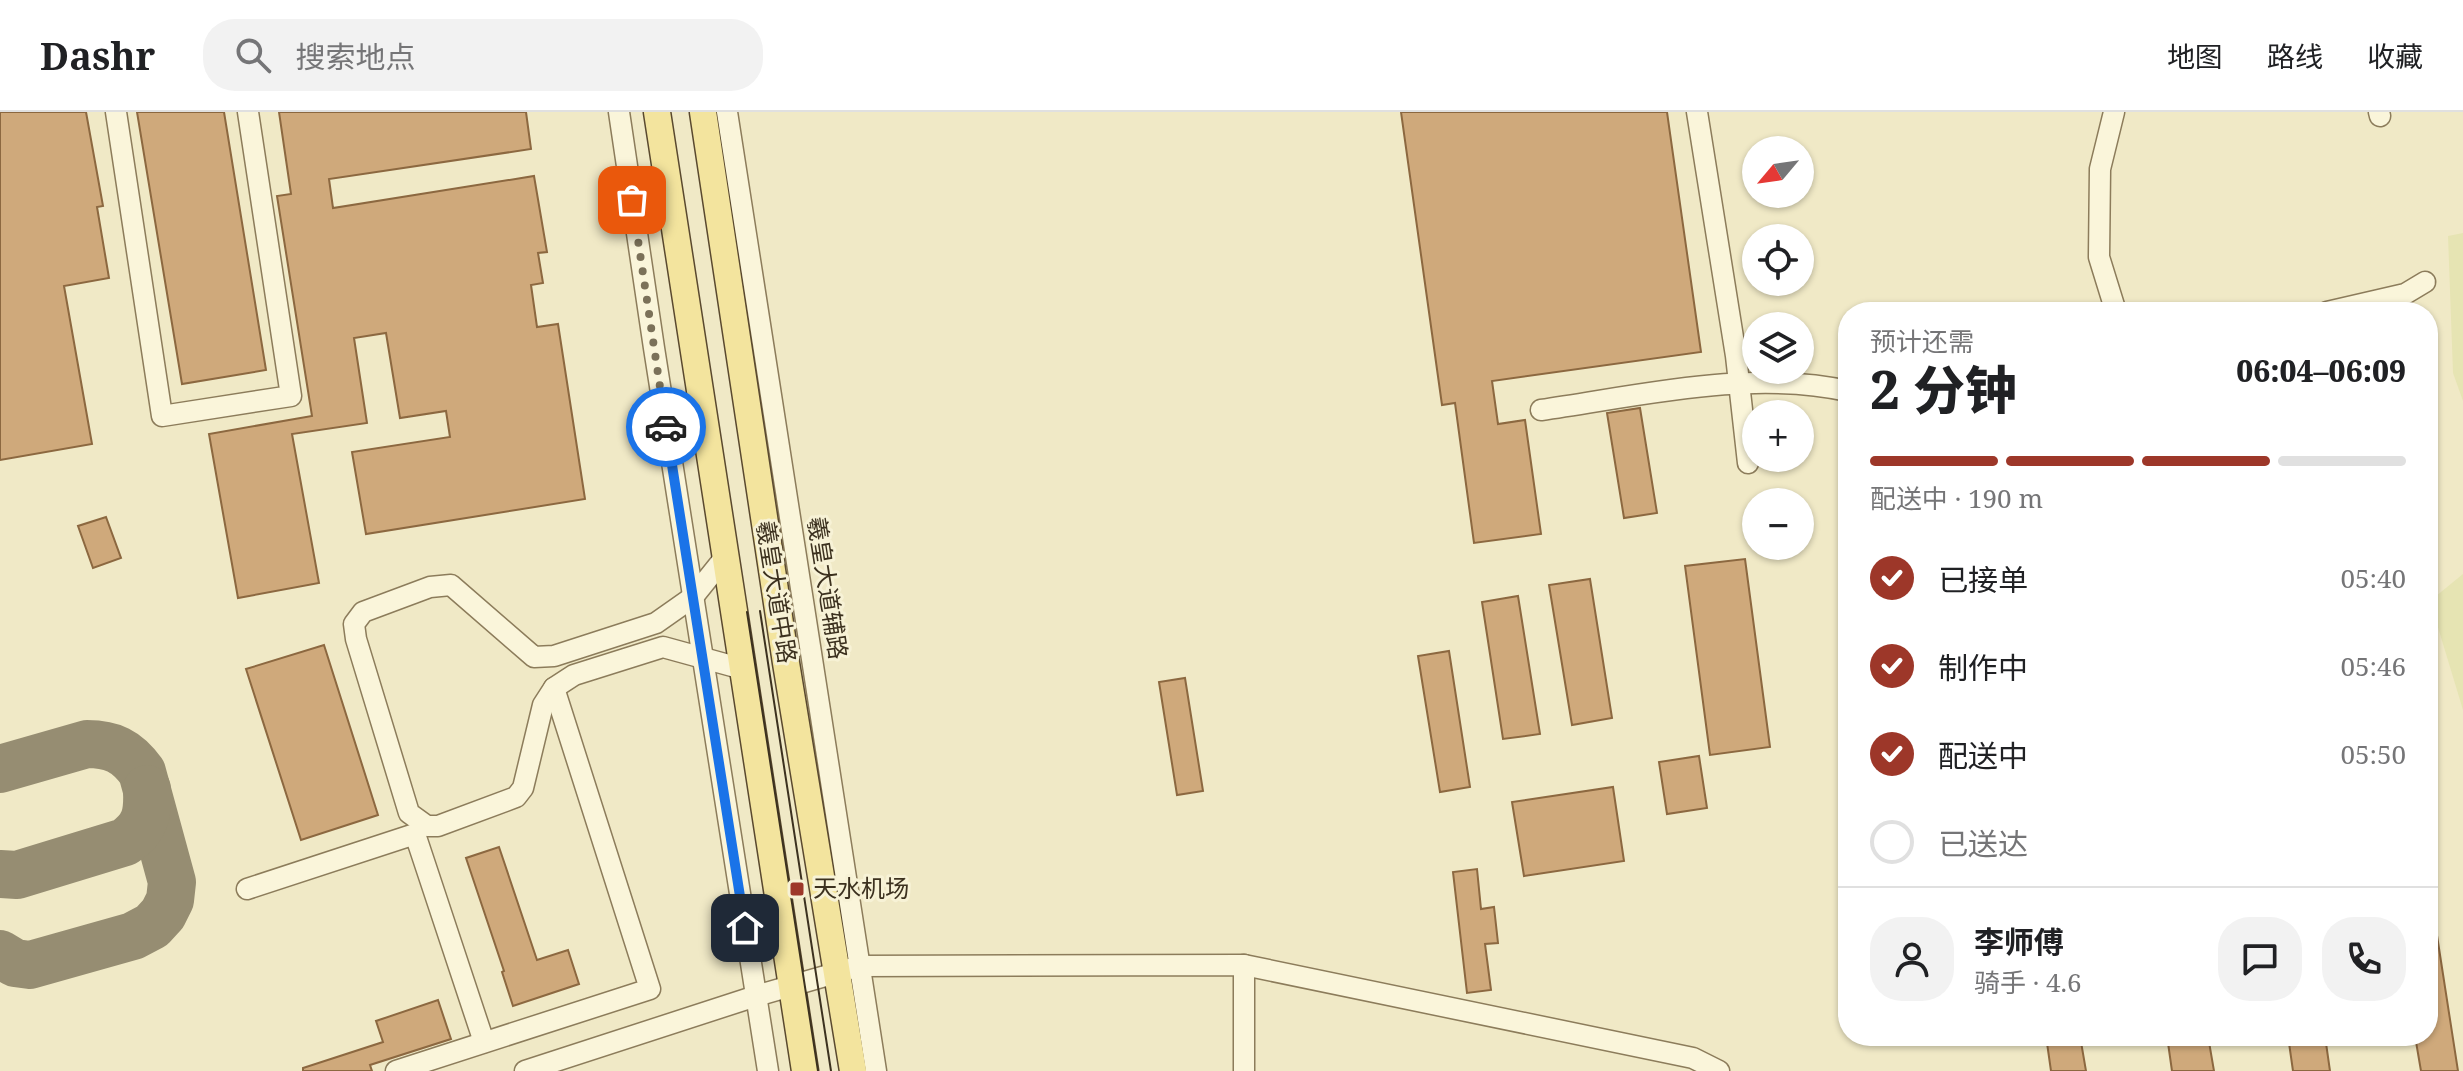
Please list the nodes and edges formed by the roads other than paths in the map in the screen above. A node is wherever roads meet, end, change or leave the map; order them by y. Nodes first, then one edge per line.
1 (116, 112) edge
2 (248, 112) edge
3 (619, 112) edge
4 (657, 112) edge
5 (703, 112) edge
6 (727, 112) edge
7 (1697, 112) edge
8 (2114, 112) edge
9 (2425, 282) dead end
10 (2113, 302) edge
11 (2370, 302) edge
12 (1739, 382) junction
13 (1838, 389) edge
14 (1742, 409) edge
15 (1541, 410) dead end
16 (726, 556) junction
17 (693, 597) junction
18 (702, 656) junction
19 (743, 669) junction
20 (554, 688) junction
21 (409, 813) junction
22 (438, 826) junction
23 (415, 834) junction
24 (247, 889) dead end
25 (1244, 965) junction
26 (849, 969) junction
27 (793, 985) junction
28 (756, 996) junction
29 (484, 1042) junction
30 (396, 1071) edge
31 (525, 1071) edge
32 (768, 1071) edge
33 (805, 1071) edge
34 (853, 1071) edge
35 (876, 1071) edge
36 (1244, 1071) edge
37 (1719, 1071) edge

1 - 2 street
3 - 17 street
4 - 16 main road, 羲皇大道中路
5 - 26 main road, 羲皇大道中路
6 - 26 street, 羲皇大道辅路
7 - 12 street
8 - 10 street
9 - 11 street
12 - 13 street
12 - 14 street
12 - 15 street
16 - 17 street
16 - 19 main road, 羲皇大道中路
17 - 18 street
17 - 21 street
18 - 19 street
18 - 20 street
18 - 28 street
19 - 27 main road, 羲皇大道中路
20 - 22 street
20 - 29 street
21 - 22 street
21 - 23 street
22 - 23 street
23 - 24 street
23 - 29 street
25 - 26 street
25 - 36 street
25 - 37 street
26 - 27 street
26 - 34 main road, 羲皇大道中路
26 - 35 street, 羲皇大道辅路
27 - 28 street
27 - 33 main road, 羲皇大道中路
28 - 31 street
28 - 32 street
29 - 30 street

